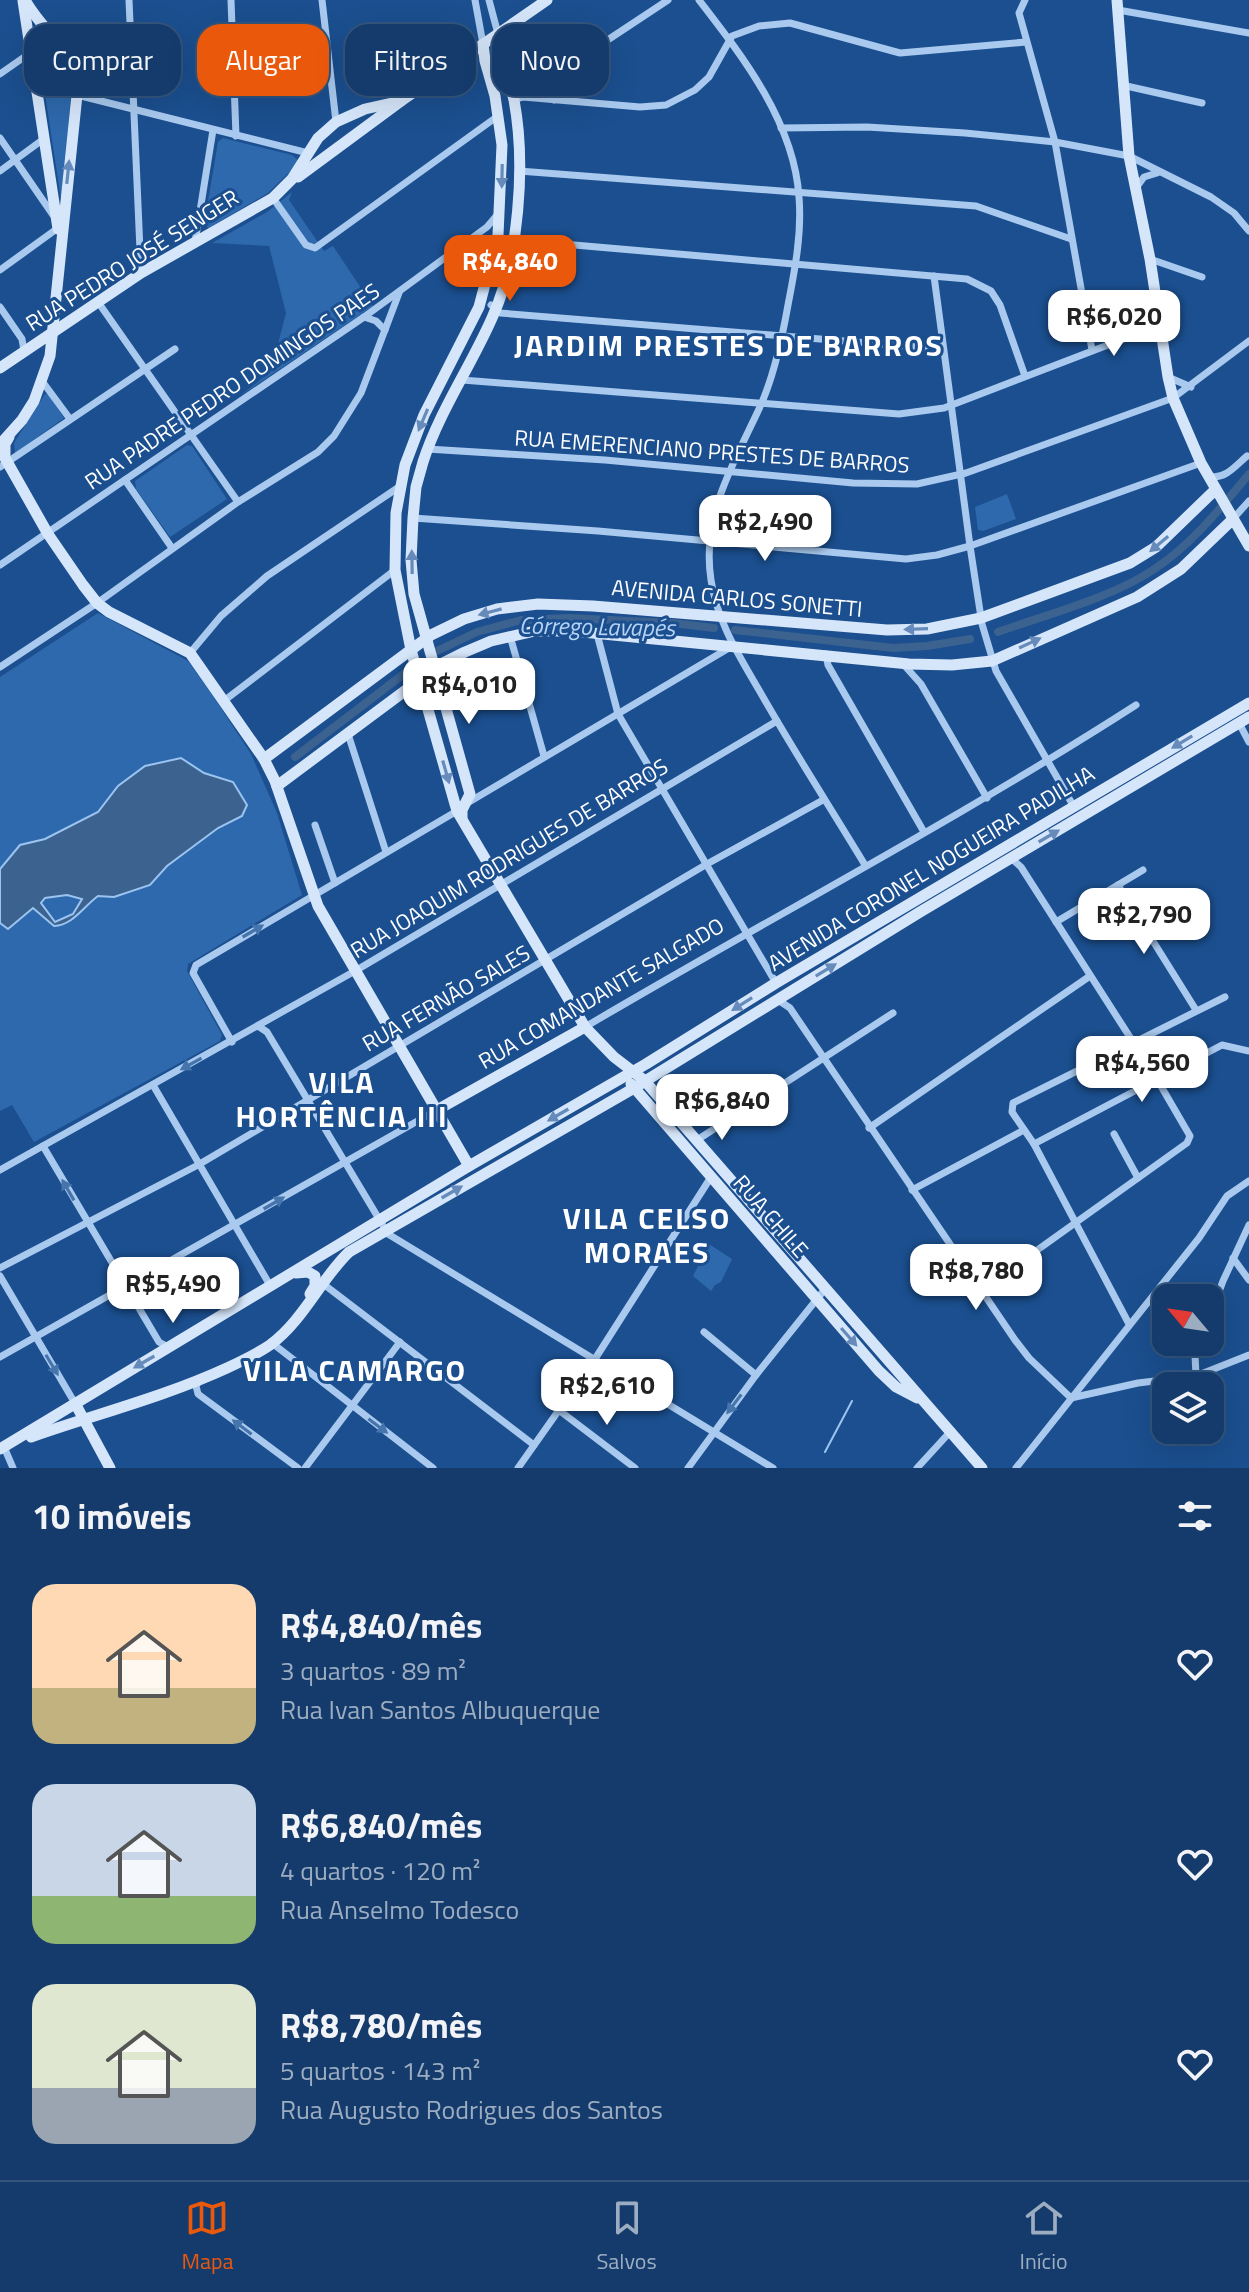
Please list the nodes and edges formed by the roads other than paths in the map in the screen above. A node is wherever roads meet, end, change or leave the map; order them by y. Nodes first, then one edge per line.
1 (24, 0) edge
2 (129, 0) edge
3 (231, 0) edge
4 (322, 0) edge
5 (475, 0) edge
6 (489, 0) edge
7 (547, 0) edge
8 (668, 0) edge
9 (699, 0) edge
10 (1025, 0) edge
11 (1117, 5) edge
12 (26, 24) edge
13 (42, 24) edge
14 (495, 24) edge
15 (512, 24) edge
16 (1249, 33) edge
17 (492, 38) edge
18 (609, 39) edge
19 (730, 40) junction
20 (1026, 42) junction
21 (483, 44) junction
22 (476, 49) edge
23 (492, 50) edge
24 (24, 57) edge
25 (476, 58) edge
26 (485, 61) junction
27 (0, 74) edge
28 (1122, 85) junction
29 (38, 96) edge
30 (77, 96) edge
31 (81, 96) edge
32 (408, 96) edge
33 (521, 96) edge
34 (555, 96) edge
35 (518, 98) junction
36 (554, 100) junction
37 (401, 101) junction
38 (1202, 103) dead end
39 (365, 109) junction
40 (135, 110) junction
41 (498, 116) junction
42 (336, 122) junction
43 (369, 124) junction
44 (480, 128) junction
45 (781, 128) junction
46 (213, 130) junction
47 (500, 133) junction
48 (236, 136) junction
49 (0, 138) edge
50 (45, 138) junction
51 (1055, 142) junction
52 (317, 152) junction
53 (1129, 156) junction
54 (16, 160) junction
55 (0, 171) edge
56 (519, 171) junction
57 (1159, 173) junction
58 (284, 187) junction
59 (1135, 190) junction
60 (799, 195) junction
61 (273, 198) junction
62 (500, 211) junction
63 (57, 224) junction
64 (481, 231) junction
65 (1249, 231) edge
66 (506, 236) junction
67 (1071, 239) junction
68 (195, 242) junction
69 (60, 250) junction
70 (1150, 259) junction
71 (796, 265) junction
72 (0, 270) edge
73 (141, 273) junction
74 (934, 276) junction
75 (1202, 277) dead end
76 (399, 293) junction
77 (98, 302) junction
78 (0, 307) edge
79 (490, 312) junction
80 (364, 317) junction
81 (1160, 325) junction
82 (385, 330) junction
83 (52, 331) junction
84 (782, 335) junction
85 (1249, 341) edge
86 (175, 349) dead end
87 (942, 349) junction
88 (1092, 350) junction
89 (24, 351) junction
90 (50, 356) junction
91 (0, 368) edge
92 (144, 370) junction
93 (1025, 376) junction
94 (1168, 377) junction
95 (462, 380) junction
96 (42, 381) junction
97 (1191, 387) junction
98 (1173, 398) junction
99 (761, 405) junction
100 (950, 407) junction
101 (70, 419) junction
102 (192, 436) junction
103 (5, 439) edge
104 (427, 449) junction
105 (1248, 455) edge
106 (3, 460) edge
107 (1203, 468) junction
108 (729, 473) junction
109 (961, 474) junction
110 (125, 480) junction
111 (399, 487) junction
112 (1217, 493) junction
113 (1249, 501) edge
114 (238, 502) junction
115 (1231, 517) junction
116 (413, 518) junction
117 (48, 534) junction
118 (1217, 535) junction
119 (1246, 541) edge
120 (709, 543) junction
121 (970, 546) junction
122 (172, 548) junction
123 (0, 565) edge
124 (395, 570) junction
125 (97, 603) junction
126 (718, 615) junction
127 (981, 621) junction
128 (597, 634) junction
129 (510, 636) junction
130 (426, 638) junction
131 (732, 648) junction
132 (411, 650) junction
133 (761, 650) junction
134 (190, 653) junction
135 (826, 654) junction
136 (992, 661) junction
137 (902, 663) junction
138 (927, 665) junction
139 (0, 667) edge
140 (435, 669) junction
141 (748, 672) junction
142 (421, 680) junction
143 (921, 684) junction
144 (225, 700) junction
145 (1249, 703) edge
146 (1136, 705) dead end
147 (618, 714) junction
148 (1244, 720) edge
149 (777, 721) junction
150 (348, 734) junction
151 (1249, 742) edge
152 (544, 756) junction
153 (264, 759) junction
154 (1047, 762) junction
155 (276, 784) junction
156 (663, 787) junction
157 (987, 798) junction
158 (823, 800) junction
159 (463, 804) junction
160 (1074, 807) junction
161 (315, 825) dead end
162 (924, 832) junction
163 (386, 852) junction
164 (1014, 854) junction
165 (707, 864) junction
166 (865, 865) junction
167 (1143, 870) dead end
168 (335, 883) junction
169 (501, 884) junction
170 (1118, 885) junction
171 (314, 896) junction
172 (1056, 922) junction
173 (746, 933) junction
174 (546, 961) junction
175 (355, 971) junction
176 (1090, 976) junction
177 (776, 983) junction
178 (791, 990) junction
179 (1225, 997) dead end
180 (775, 1000) junction
181 (790, 1008) junction
182 (1196, 1010) junction
183 (893, 1013) dead end
184 (258, 1026) junction
185 (585, 1027) junction
186 (232, 1042) junction
187 (1132, 1042) junction
188 (400, 1045) junction
189 (1249, 1051) edge
190 (823, 1058) junction
191 (663, 1068) junction
192 (630, 1073) junction
193 (1156, 1078) junction
194 (639, 1084) junction
195 (153, 1085) junction
196 (308, 1100) junction
197 (664, 1104) junction
198 (437, 1110) junction
199 (869, 1128) junction
200 (1024, 1130) junction
201 (1114, 1134) dead end
202 (697, 1140) junction
203 (1034, 1144) junction
204 (43, 1146) junction
205 (344, 1162) junction
206 (198, 1165) junction
207 (469, 1166) junction
208 (0, 1170) edge
209 (711, 1177) junction
210 (1138, 1178) junction
211 (1249, 1181) edge
212 (912, 1190) junction
213 (87, 1222) junction
214 (1075, 1224) junction
215 (1249, 1225) edge
216 (234, 1226) junction
217 (382, 1226) junction
218 (1233, 1258) junction
219 (0, 1268) edge
220 (295, 1273) junction
221 (0, 1276) edge
222 (319, 1279) junction
223 (1249, 1280) edge
224 (1223, 1284) edge
225 (125, 1286) junction
226 (271, 1287) junction
227 (825, 1289) junction
228 (980, 1291) junction
229 (816, 1298) junction
230 (1129, 1324) junction
231 (704, 1332) dead end
232 (35, 1337) junction
233 (400, 1342) junction
234 (272, 1343) junction
235 (170, 1347) junction
236 (1249, 1355) edge
237 (0, 1357) edge
238 (595, 1359) junction
239 (1206, 1372) edge
240 (756, 1375) junction
241 (904, 1377) junction
242 (199, 1381) junction
243 (1152, 1381) edge
244 (896, 1387) junction
245 (1071, 1398) junction
246 (76, 1405) junction
247 (351, 1406) junction
248 (560, 1411) junction
249 (932, 1412) junction
250 (84, 1419) junction
251 (713, 1432) junction
252 (950, 1432) junction
253 (534, 1445) junction
254 (2, 1448) edge
255 (13, 1468) edge
256 (110, 1468) edge
257 (298, 1468) edge
258 (305, 1468) edge
259 (433, 1468) edge
260 (518, 1468) edge
261 (635, 1468) edge
262 (688, 1468) edge
263 (773, 1468) edge
264 (917, 1468) edge
265 (982, 1468) edge
266 (1016, 1468) edge

1 - 12 main road
1 - 13 main road
2 - 40 street
3 - 48 street
4 - 42 street
5 - 21 street
6 - 14 street
7 - 15 main road, RUA PEDRO JOSÉ SENGER
8 - 18 street
9 - 19 street
10 - 20 street
11 - 16 street
11 - 28 main road
17 - 21 main road, RUA PEDRO JOSÉ SENGER
19 - 20 street
19 - 36 street
19 - 45 street
20 - 51 street
21 - 22 main road, RUA PEDRO JOSÉ SENGER
21 - 26 main road
23 - 26 main road
24 - 27 street
25 - 26 main road
26 - 41 main road
28 - 38 street
28 - 53 main road
29 - 50 main road
69 -> 30 main road
31 - 40 street
32 - 37 main road, RUA PEDRO JOSÉ SENGER
33 - 35 street
34 - 36 street
35 - 36 street
35 - 56 main road
37 - 39 main road, RUA PEDRO JOSÉ SENGER
37 - 43 main road, RUA PEDRO JOSÉ SENGER
39 - 42 main road, RUA PEDRO JOSÉ SENGER
39 - 43 main road
40 - 46 street
40 - 73 street
41 - 44 street
41 - 47 main road
42 - 52 main road, RUA PEDRO JOSÉ SENGER
43 - 52 main road, RUA PEDRO JOSÉ SENGER
44 - 47 street
44 - 61 street
45 - 51 street
45 - 60 street
46 - 48 street
46 - 68 street
47 -> 62 main road
48 - 52 street
49 - 54 street
50 - 54 street
50 - 63 main road
51 - 53 street
51 - 67 street
52 - 58 main road, RUA PEDRO JOSÉ SENGER
52 - 58 main road, RUA PEDRO JOSÉ SENGER
53 - 57 street
53 - 59 main road
54 - 55 street
54 - 63 street
56 - 60 street
56 - 66 main road
57 - 59 street
57 - 65 street
58 - 61 main road, RUA PEDRO JOSÉ SENGER
59 - 70 main road
60 - 67 street
60 - 71 street
61 - 68 main road, RUA PEDRO JOSÉ SENGER
62 - 64 street, RUA PADRE PEDRO DOMINGOS PAES
62 - 66 main road
63 - 69 main road
63 - 72 street
64 - 66 street
64 - 76 street, RUA PADRE PEDRO DOMINGOS PAES
66 - 71 street
66 - 79 main road
66 - 79 main road
67 - 88 street
68 - 73 main road, RUA PEDRO JOSÉ SENGER
69 - 83 main road
70 - 75 street
70 - 81 main road
71 - 74 street
71 - 84 street
73 - 77 main road, RUA PEDRO JOSÉ SENGER
74 - 87 street
74 - 93 street
76 - 80 street, RUA PADRE PEDRO DOMINGOS PAES
76 - 82 street
77 - 83 main road, RUA PEDRO JOSÉ SENGER
77 - 92 street
78 - 89 street
79 - 84 street
79 - 95 main road
79 -> 111 main road
80 - 82 street
80 - 102 street, RUA PADRE PEDRO DOMINGOS PAES
81 - 88 street
81 - 94 main road
82 - 114 street
83 - 89 main road, RUA PEDRO JOSÉ SENGER
83 - 90 main road
84 - 87 street
84 - 99 street
85 - 97 street, RUA EMERENCIANO PRESTES DE BARROS
86 - 92 street
87 - 100 street
88 - 93 street
89 - 90 main road
89 - 91 main road, RUA PEDRO JOSÉ SENGER
90 - 96 main road
92 - 101 street
92 - 102 street
93 - 100 street
94 - 97 street
94 - 98 main road
95 - 99 street
95 - 104 main road
96 - 101 street
96 - 103 main road
97 - 98 street, RUA EMERENCIANO PRESTES DE BARROS
98 - 107 main road
98 - 109 street, RUA EMERENCIANO PRESTES DE BARROS
99 - 100 street
99 - 108 street
100 - 109 street
101 - 106 street
102 - 110 street, RUA PADRE PEDRO DOMINGOS PAES
102 - 114 street
103 - 106 main road
104 - 108 street, RUA EMERENCIANO PRESTES DE BARROS
104 - 116 main road
105 - 107 street, AVENIDA CARLOS SONETTI
105 - 112 street, AVENIDA CARLOS SONETTI
106 - 117 main road
107 - 112 main road
107 - 121 street
108 - 109 street, RUA EMERENCIANO PRESTES DE BARROS
108 - 120 street
109 - 121 street
110 - 117 street, RUA PADRE PEDRO DOMINGOS PAES
110 - 122 street
111 - 124 main road
111 - 134 street
112 - 115 main road
112 -> 127 main road, AVENIDA CARLOS SONETTI
113 - 115 street
114 - 122 street
115 - 118 main road
115 - 119 main road
116 - 120 street
130 -> 116 main road
117 - 123 street, RUA PADRE PEDRO DOMINGOS PAES
117 - 125 main road
118 - 119 main road
136 -> 118 main road
120 - 121 street
120 - 126 street
121 - 127 street
122 - 125 street
124 - 132 main road
124 - 144 street
125 - 134 main road
125 - 139 street
127 -> 126 main road, AVENIDA CARLOS SONETTI
126 -> 130 main road, AVENIDA CARLOS SONETTI
126 - 131 street
127 - 136 street
128 - 129 main road
128 - 131 main road
128 - 147 street
129 - 140 main road
129 - 152 street
130 - 132 main road, AVENIDA CARLOS SONETTI
130 - 140 main road
131 - 133 main road
131 - 141 street
131 - 147 street
132 - 142 main road
132 - 153 main road, AVENIDA CARLOS SONETTI
133 - 135 main road
133 - 141 street
134 - 144 main road
135 - 137 main road
135 - 162 street
136 - 138 main road
136 - 154 street
137 - 138 main road
137 - 143 street
138 - 143 street
140 - 142 main road
140 - 159 main road
141 - 149 street
142 - 150 main road
142 -> 159 main road
143 - 157 street
144 - 153 main road
145 -> 160 main road, AVENIDA CORONEL NOGUEIRA PADILHA
146 - 154 street, RUA COMANDANTE SALGADO
147 - 152 street
147 - 156 street
148 - 151 street
164 -> 148 main road, AVENIDA CORONEL NOGUEIRA PADILHA
149 - 156 street, RUA JOAQUIM RODRIGUES DE BARROS
149 - 158 street
150 - 155 main road
150 - 163 street
152 - 159 street
153 - 155 main road
154 - 157 street, RUA COMANDANTE SALGADO
154 - 160 street
155 - 171 main road
156 - 165 street
156 - 169 street, RUA JOAQUIM RODRIGUES DE BARROS
157 - 162 street, RUA COMANDANTE SALGADO
158 - 165 street, RUA FERNÃO SALES
158 - 166 street
159 - 163 street
159 - 169 main road
160 - 164 main road, AVENIDA CORONEL NOGUEIRA PADILHA
161 - 168 street
162 - 166 street, RUA COMANDANTE SALGADO
163 - 168 street
164 - 172 street
164 - 177 main road, AVENIDA CORONEL NOGUEIRA PADILHA
178 -> 164 main road, AVENIDA CORONEL NOGUEIRA PADILHA
165 - 173 street
165 - 174 street, RUA FERNÃO SALES
166 - 173 street, RUA COMANDANTE SALGADO
167 - 170 street
168 - 171 street
169 - 174 main road
169 - 175 street, RUA JOAQUIM RODRIGUES DE BARROS
170 - 172 street
170 - 182 street
171 - 175 main road
186 -> 171 street
172 - 176 street
173 - 177 street
173 - 185 street, RUA COMANDANTE SALGADO
174 - 185 main road
174 - 188 street, RUA FERNÃO SALES
175 - 184 street, RUA JOAQUIM RODRIGUES DE BARROS
175 - 188 main road
176 - 187 street
176 - 199 street
177 -> 192 main road, AVENIDA CORONEL NOGUEIRA PADILHA
178 - 180 main road, AVENIDA CORONEL NOGUEIRA PADILHA
178 - 181 street
179 - 182 street
180 - 181 street
180 - 191 main road, AVENIDA CORONEL NOGUEIRA PADILHA
181 - 190 street
182 - 187 street
183 - 190 street
184 - 186 street, RUA JOAQUIM RODRIGUES DE BARROS
184 - 196 street
185 - 192 main road
185 - 198 main road, RUA COMANDANTE SALGADO
186 -> 195 street, RUA JOAQUIM RODRIGUES DE BARROS
187 - 193 street
187 - 200 street
188 - 196 street, RUA FERNÃO SALES
188 - 198 main road
189 - 193 street
190 - 199 street
190 - 202 street
191 - 194 main road, AVENIDA CORONEL NOGUEIRA PADILHA
191 - 197 main road
192 - 194 main road
192 -> 207 main road, AVENIDA CORONEL NOGUEIRA PADILHA
193 - 203 street
193 - 210 street
194 - 197 main road, RUA CHILE
194 - 209 main road, RUA CHILE
217 -> 194 main road, AVENIDA CORONEL NOGUEIRA PADILHA
195 - 204 street, RUA JOAQUIM RODRIGUES DE BARROS
195 - 206 street
196 - 205 street
196 - 206 street, RUA FERNÃO SALES
197 - 202 main road, RUA CHILE
198 - 205 street, RUA COMANDANTE SALGADO
198 - 207 main road
199 - 212 street
200 - 203 street
200 - 212 street
201 - 210 street
202 - 227 main road, RUA CHILE
203 - 214 street
204 - 208 street, RUA JOAQUIM RODRIGUES DE BARROS
213 -> 204 street
216 -> 205 street, RUA COMANDANTE SALGADO
205 - 217 street
206 - 213 street, RUA FERNÃO SALES
206 - 216 street
207 - 217 main road, AVENIDA CORONEL NOGUEIRA PADILHA
209 - 229 main road, RUA CHILE
209 - 238 street
210 - 214 street
211 - 230 street
212 - 228 street
213 - 219 street, RUA FERNÃO SALES
213 - 225 street
214 - 228 street
214 - 230 street
215 - 218 street
216 - 225 street, RUA COMANDANTE SALGADO
216 - 226 street
217 - 220 main road, AVENIDA CORONEL NOGUEIRA PADILHA
217 - 222 main road, AVENIDA CORONEL NOGUEIRA PADILHA
217 - 238 street
218 - 223 street
218 - 224 street
220 - 222 main road
220 - 226 main road, AVENIDA CORONEL NOGUEIRA PADILHA
221 - 232 street
222 - 233 street
222 - 234 main road, AVENIDA CORONEL NOGUEIRA PADILHA
225 - 232 street, RUA COMANDANTE SALGADO
225 - 235 street
226 - 235 main road, AVENIDA CORONEL NOGUEIRA PADILHA
227 - 229 street
227 - 241 main road, RUA CHILE
228 - 245 street
229 - 240 street
229 -> 244 main road, RUA CHILE
230 - 245 street
231 - 240 street
232 - 237 street, RUA COMANDANTE SALGADO
232 -> 246 street
233 - 247 street
233 - 253 street
234 - 242 main road
234 - 247 street
235 -> 246 main road, AVENIDA CORONEL NOGUEIRA PADILHA
236 - 239 street
238 - 248 street
238 - 251 street
240 -> 251 street
241 - 244 main road
241 - 249 main road, RUA CHILE
242 - 250 main road
257 -> 242 street
243 - 245 street
244 - 249 main road, RUA CHILE
245 - 266 street
246 - 250 main road
246 - 254 main road, AVENIDA CORONEL NOGUEIRA PADILHA
247 - 258 street
247 -> 259 street
248 - 253 street
248 - 261 street
249 - 252 main road, RUA CHILE
250 - 254 main road
250 - 256 main road
251 - 262 street
251 - 263 street
252 - 264 street
252 - 265 main road, RUA CHILE
253 - 260 street
254 - 255 street

